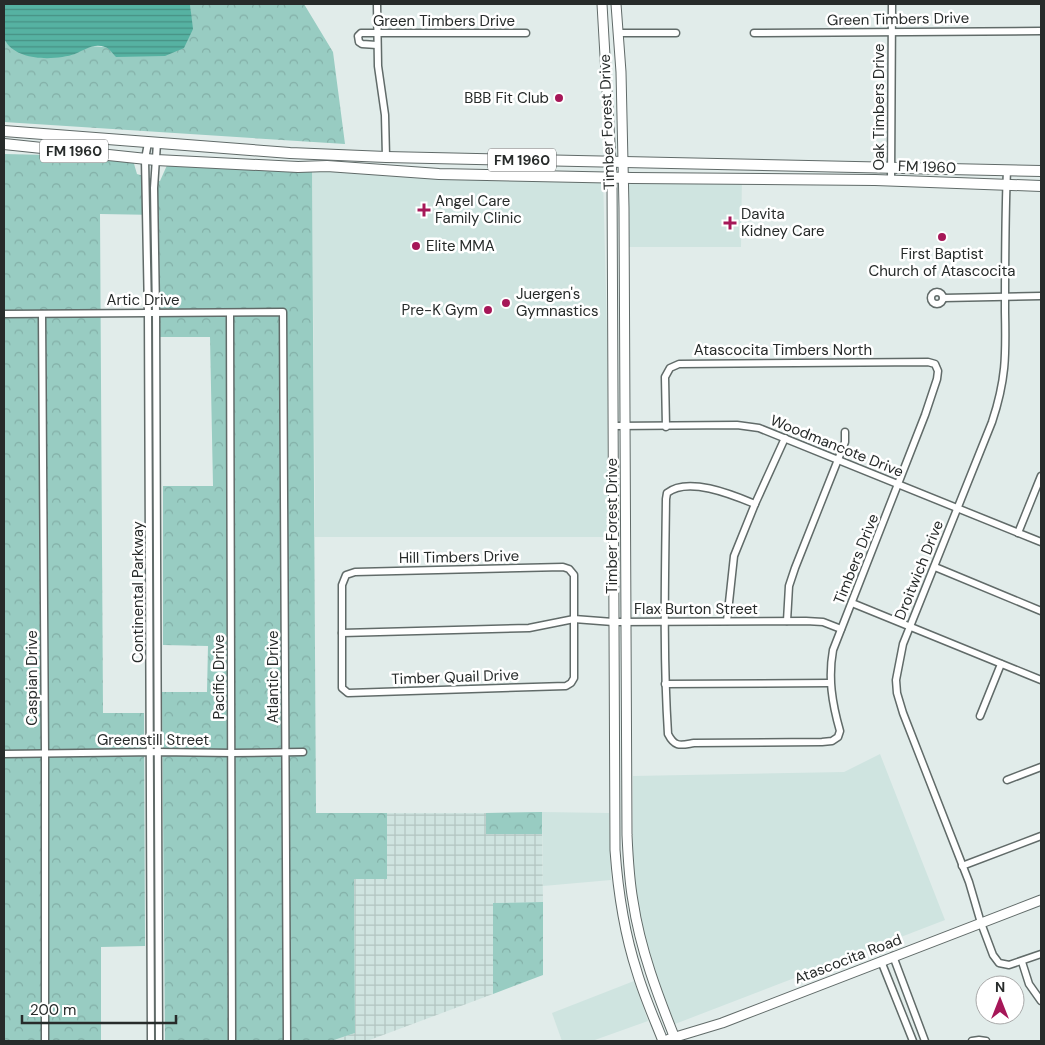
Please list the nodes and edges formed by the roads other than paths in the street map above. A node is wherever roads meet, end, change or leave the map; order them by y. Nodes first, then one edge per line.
1 (377, 4) edge
2 (602, 4) edge
3 (616, 4) edge
4 (892, 4) edge
5 (1041, 31) edge
6 (676, 32) dead end
7 (892, 32) junction
8 (378, 33) junction
9 (526, 33) dead end
10 (618, 33) junction
11 (754, 33) dead end
12 (377, 45) junction
13 (607, 71) junction
14 (621, 72) junction
15 (4, 131) edge
16 (152, 143) junction
17 (4, 144) edge
18 (386, 157) junction
19 (416, 157) junction
20 (145, 159) junction
21 (156, 160) junction
22 (612, 162) junction
23 (623, 162) junction
24 (358, 168) junction
25 (892, 168) junction
26 (1007, 170) junction
27 (381, 171) junction
28 (1041, 171) edge
29 (612, 178) junction
30 (623, 178) junction
31 (891, 181) junction
32 (1006, 185) junction
33 (1041, 186) edge
34 (611, 270) junction
35 (624, 270) junction
36 (1041, 296) edge
37 (1006, 297) junction
38 (943, 298) dead end
39 (283, 312) joint
40 (148, 313) junction
41 (156, 313) junction
42 (230, 313) junction
43 (4, 314) edge
44 (42, 314) junction
45 (612, 321) junction
46 (624, 321) junction
47 (935, 386) joint
48 (613, 426) junction
49 (626, 426) junction
50 (666, 427) junction
51 (845, 432) dead end
52 (785, 438) junction
53 (839, 460) junction
54 (1041, 476) edge
55 (899, 484) junction
56 (754, 504) junction
57 (958, 508) junction
58 (613, 529) junction
59 (626, 529) junction
60 (1018, 533) junction
61 (1041, 542) edge
62 (935, 566) junction
63 (852, 603) junction
64 (1041, 611) edge
65 (574, 619) junction
66 (726, 621) junction
67 (787, 621) junction
68 (614, 622) junction
69 (626, 622) junction
70 (664, 622) junction
71 (910, 626) junction
72 (841, 629) junction
73 (342, 633) junction
74 (1001, 664) junction
75 (1041, 680) edge
76 (830, 683) junction
77 (665, 684) junction
78 (980, 716) dead end
79 (155, 752) junction
80 (286, 752) junction
81 (303, 752) dead end
82 (45, 753) junction
83 (232, 753) junction
84 (4, 754) edge
85 (1041, 768) edge
86 (1007, 780) dead end
87 (1041, 836) edge
88 (962, 866) junction
89 (1041, 900) edge
90 (981, 923) junction
91 (1041, 954) edge
92 (893, 956) junction
93 (881, 961) junction
94 (1022, 962) junction
95 (1041, 1001) edge
96 (676, 1039) edge
97 (44, 1041) edge
98 (151, 1041) edge
99 (159, 1041) edge
100 (232, 1041) edge
101 (287, 1041) edge
102 (663, 1041) edge
103 (913, 1041) edge
104 (925, 1041) edge
105 (972, 1041) edge
106 (984, 1041) edge

1 - 8 street
2 - 13 main road, Timber Forest Drive
3 - 10 main road, Timber Forest Drive
4 - 7 street, Oak Timbers Drive
5 - 7 street, Green Timbers Drive
6 - 10 street
7 - 11 street, Green Timbers Drive
7 - 25 street, Oak Timbers Drive
8 - 9 street, Green Timbers Drive
8 - 12 street
8 - 12 street, Green Timbers Drive
10 - 14 main road, Timber Forest Drive
12 - 18 street
13 - 14 main road
13 - 22 main road, Timber Forest Drive
14 - 23 main road, Timber Forest Drive
15 - 16 main road, FM 1960 / FM 1960
16 - 18 main road, FM 1960 / FM 1960
16 - 20 street, Continental Parkway
16 - 21 street, Continental Parkway
17 - 20 main road, FM 1960 / FM 1960
18 - 19 main road, FM 1960 / FM 1960
18 - 24 main road
19 - 22 main road, FM 1960 / FM 1960
19 - 27 main road
20 - 21 main road, FM 1960 / FM 1960
20 - 40 street, Continental Parkway
21 - 24 main road, FM 1960 / FM 1960
21 - 41 street, Continental Parkway
22 - 23 main road, FM 1960 / FM 1960
22 - 29 main road, Timber Forest Drive
23 - 25 main road, FM 1960 / FM 1960
23 - 30 main road, Timber Forest Drive
24 - 27 main road, FM 1960 / FM 1960
25 - 26 main road, FM 1960 / FM 1960
25 - 31 street, Oak Timbers Drive
26 - 28 main road, FM 1960 / FM 1960
26 - 32 street, Droitwich Drive
27 - 29 main road, FM 1960 / FM 1960
29 - 30 main road, FM 1960 / FM 1960
29 - 34 main road, Timber Forest Drive
30 - 31 main road, FM 1960 / FM 1960
30 - 35 main road, Timber Forest Drive
31 - 32 main road, FM 1960 / FM 1960
32 - 33 main road, FM 1960 / FM 1960
32 - 37 street, Droitwich Drive
34 - 35 main road
34 - 45 main road, Timber Forest Drive
35 - 46 main road, Timber Forest Drive
36 - 37 street
37 - 38 street
37 - 57 street, Droitwich Drive
39 - 42 street, Artic Drive
39 - 80 street, Atlantic Drive
40 - 41 street, Artic Drive
40 - 44 street, Artic Drive
40 - 79 street, Continental Parkway
41 - 42 street, Artic Drive
41 - 79 street, Continental Parkway
42 - 83 street, Pacific Drive
43 - 44 street, Artic Drive
44 - 82 street, Caspian Drive
45 - 46 main road
45 - 48 main road, Timber Forest Drive
46 - 49 main road, Timber Forest Drive
47 - 50 street, Atascocita Timbers North
47 - 55 street, Timbers Drive
48 - 49 street, Woodmancote Drive
48 - 58 main road, Timber Forest Drive
49 - 50 street, Woodmancote Drive
49 - 59 main road, Timber Forest Drive
50 - 52 street, Woodmancote Drive
51 - 53 street
52 - 53 street, Woodmancote Drive
52 - 56 street
53 - 55 street, Woodmancote Drive
53 - 67 street
54 - 60 street
55 - 57 street, Woodmancote Drive
55 - 63 street, Timbers Drive
56 - 66 street
56 - 70 street
57 - 60 street, Woodmancote Drive
57 - 62 street, Droitwich Drive
58 - 59 main road
58 - 68 main road, Timber Forest Drive
59 - 69 main road, Timber Forest Drive
60 - 61 street, Woodmancote Drive
62 - 64 street
62 - 71 street, Droitwich Drive
63 - 71 street
63 - 72 street, Timbers Drive
65 - 68 street, Flax Burton Street
65 - 73 street, Flax Burton Street
65 - 73 street, Hill Timbers Drive
65 - 73 street, Timber Quail Drive
66 - 67 street, Flax Burton Street
66 - 70 street, Flax Burton Street
67 - 72 street, Flax Burton Street
68 - 69 street, Flax Burton Street
68 - 102 main road, Timber Forest Drive
69 - 70 street, Flax Burton Street
69 - 96 main road, Timber Forest Drive
70 - 77 street
71 - 74 street
71 - 88 street, Droitwich Drive
72 - 76 street, Timbers Drive
74 - 75 street
74 - 78 street
76 - 77 street
76 - 77 street, Timbers Drive
79 - 82 street, Greenstill Street
79 - 83 street, Greenstill Street
79 - 98 street, Continental Parkway
79 - 99 street, Continental Parkway
80 - 81 street, Greenstill Street
80 - 83 street, Greenstill Street
80 - 101 street, Atlantic Drive
82 - 84 street, Greenstill Street
82 - 97 street, Caspian Drive
83 - 100 street, Pacific Drive
85 - 86 street
87 - 88 street
88 - 90 street, Droitwich Drive
89 - 90 main road, Atascocita Road
90 - 92 main road, Atascocita Road
90 - 94 street, Droitwich Drive
91 - 94 street
92 - 93 main road, Atascocita Road
92 - 104 street
93 - 96 main road, Atascocita Road
93 - 103 street
94 - 95 street
96 - 102 main road, Atascocita Road
105 - 106 street

